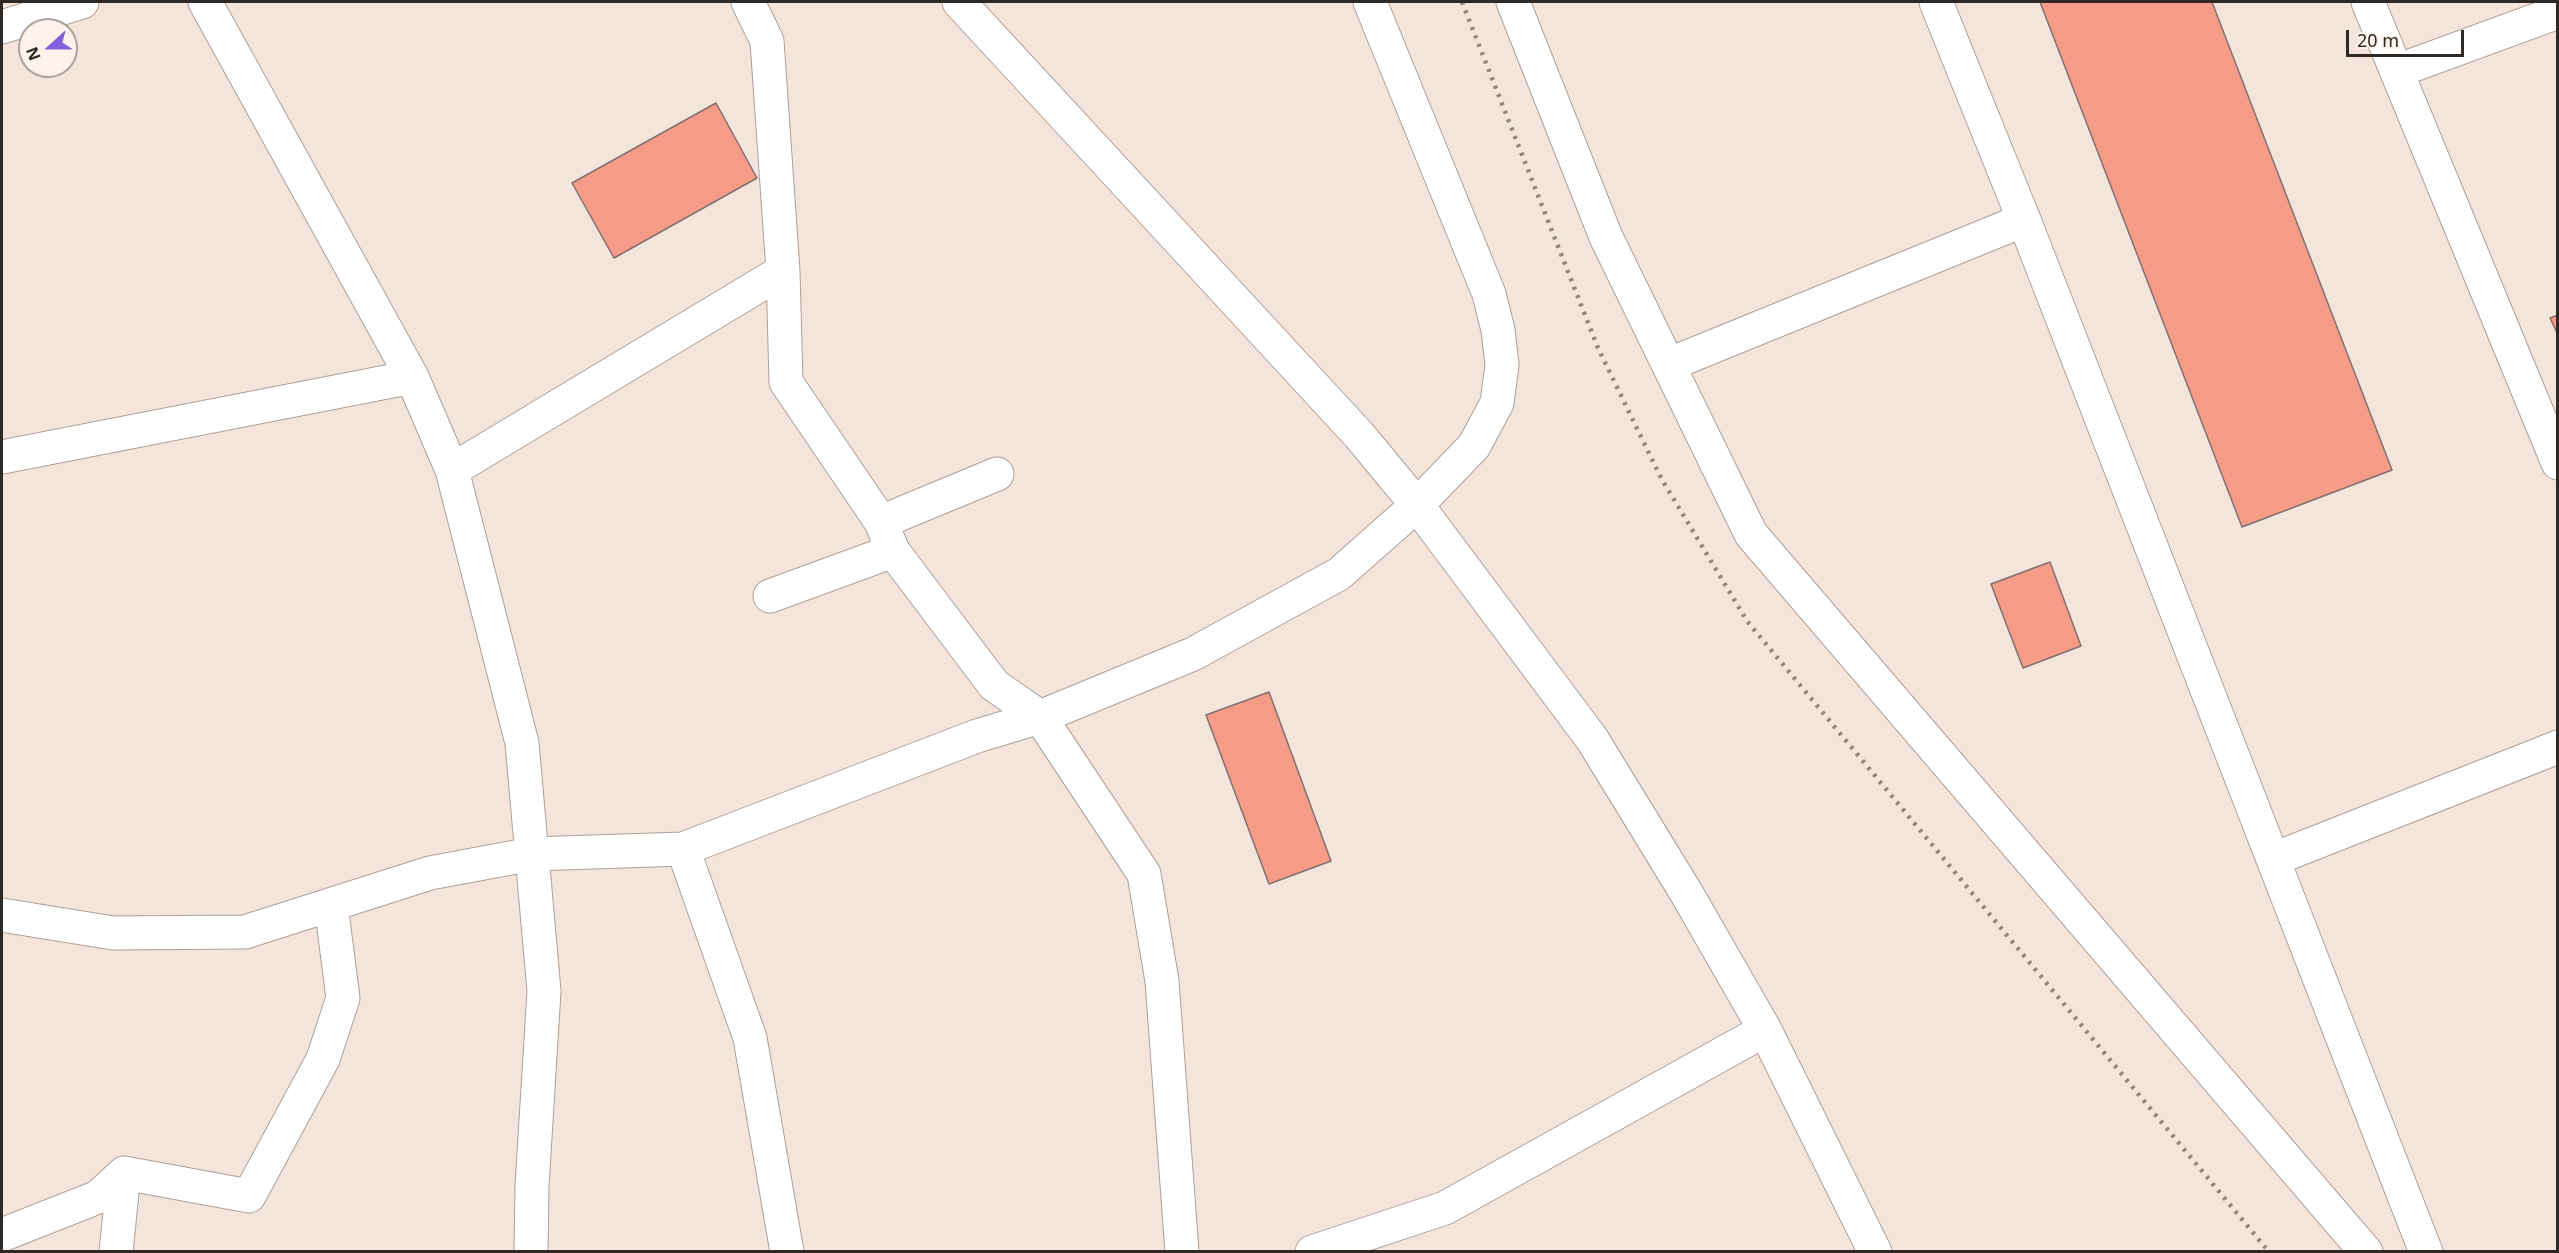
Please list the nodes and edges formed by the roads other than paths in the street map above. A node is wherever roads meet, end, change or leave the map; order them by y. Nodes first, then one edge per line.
1 (82, 2) edge
2 (205, 2) edge
3 (748, 2) edge
4 (959, 2) edge
5 (1370, 2) edge
6 (1513, 2) edge
7 (1936, 2) edge
8 (2368, 2) edge
9 (2558, 12) edge
10 (2, 27) edge
11 (2397, 71) junction
12 (2024, 220) junction
13 (783, 271) junction
14 (1670, 364) junction
15 (412, 377) junction
16 (2, 457) edge
17 (2558, 463) edge
18 (452, 470) junction
19 (997, 474) dead end
20 (1417, 506) junction
21 (887, 537) junction
22 (770, 596) dead end
23 (1040, 717) junction
24 (2558, 747) edge
25 (682, 849) junction
26 (532, 854) junction
27 (2274, 859) junction
28 (331, 905) junction
29 (2, 915) edge
30 (1765, 1030) junction
31 (124, 1173) junction
32 (2, 1235) edge
33 (116, 1251) edge
34 (531, 1251) edge
35 (787, 1251) edge
36 (1182, 1251) edge
37 (1312, 1251) edge
38 (1875, 1251) edge
39 (2366, 1251) edge
40 (2426, 1251) edge

1 - 10 street
2 - 15 street
3 - 13 street
4 - 20 street
5 - 20 street
6 - 14 street
7 - 12 street
8 - 11 street
9 - 11 street
11 - 17 street
12 - 14 street
12 - 27 street
13 - 18 street
13 - 21 street
14 - 39 street
15 - 16 street
15 - 18 street
18 - 26 street
19 - 21 street
20 - 23 street
20 - 30 street
21 - 22 street
21 - 23 street
23 - 25 street
23 - 36 street
24 - 27 street
25 - 26 street
25 - 35 street
26 - 28 street
26 - 34 street
27 - 40 street
28 - 29 street
28 - 31 street
30 - 37 street
30 - 38 street
31 - 32 street
31 - 33 street

